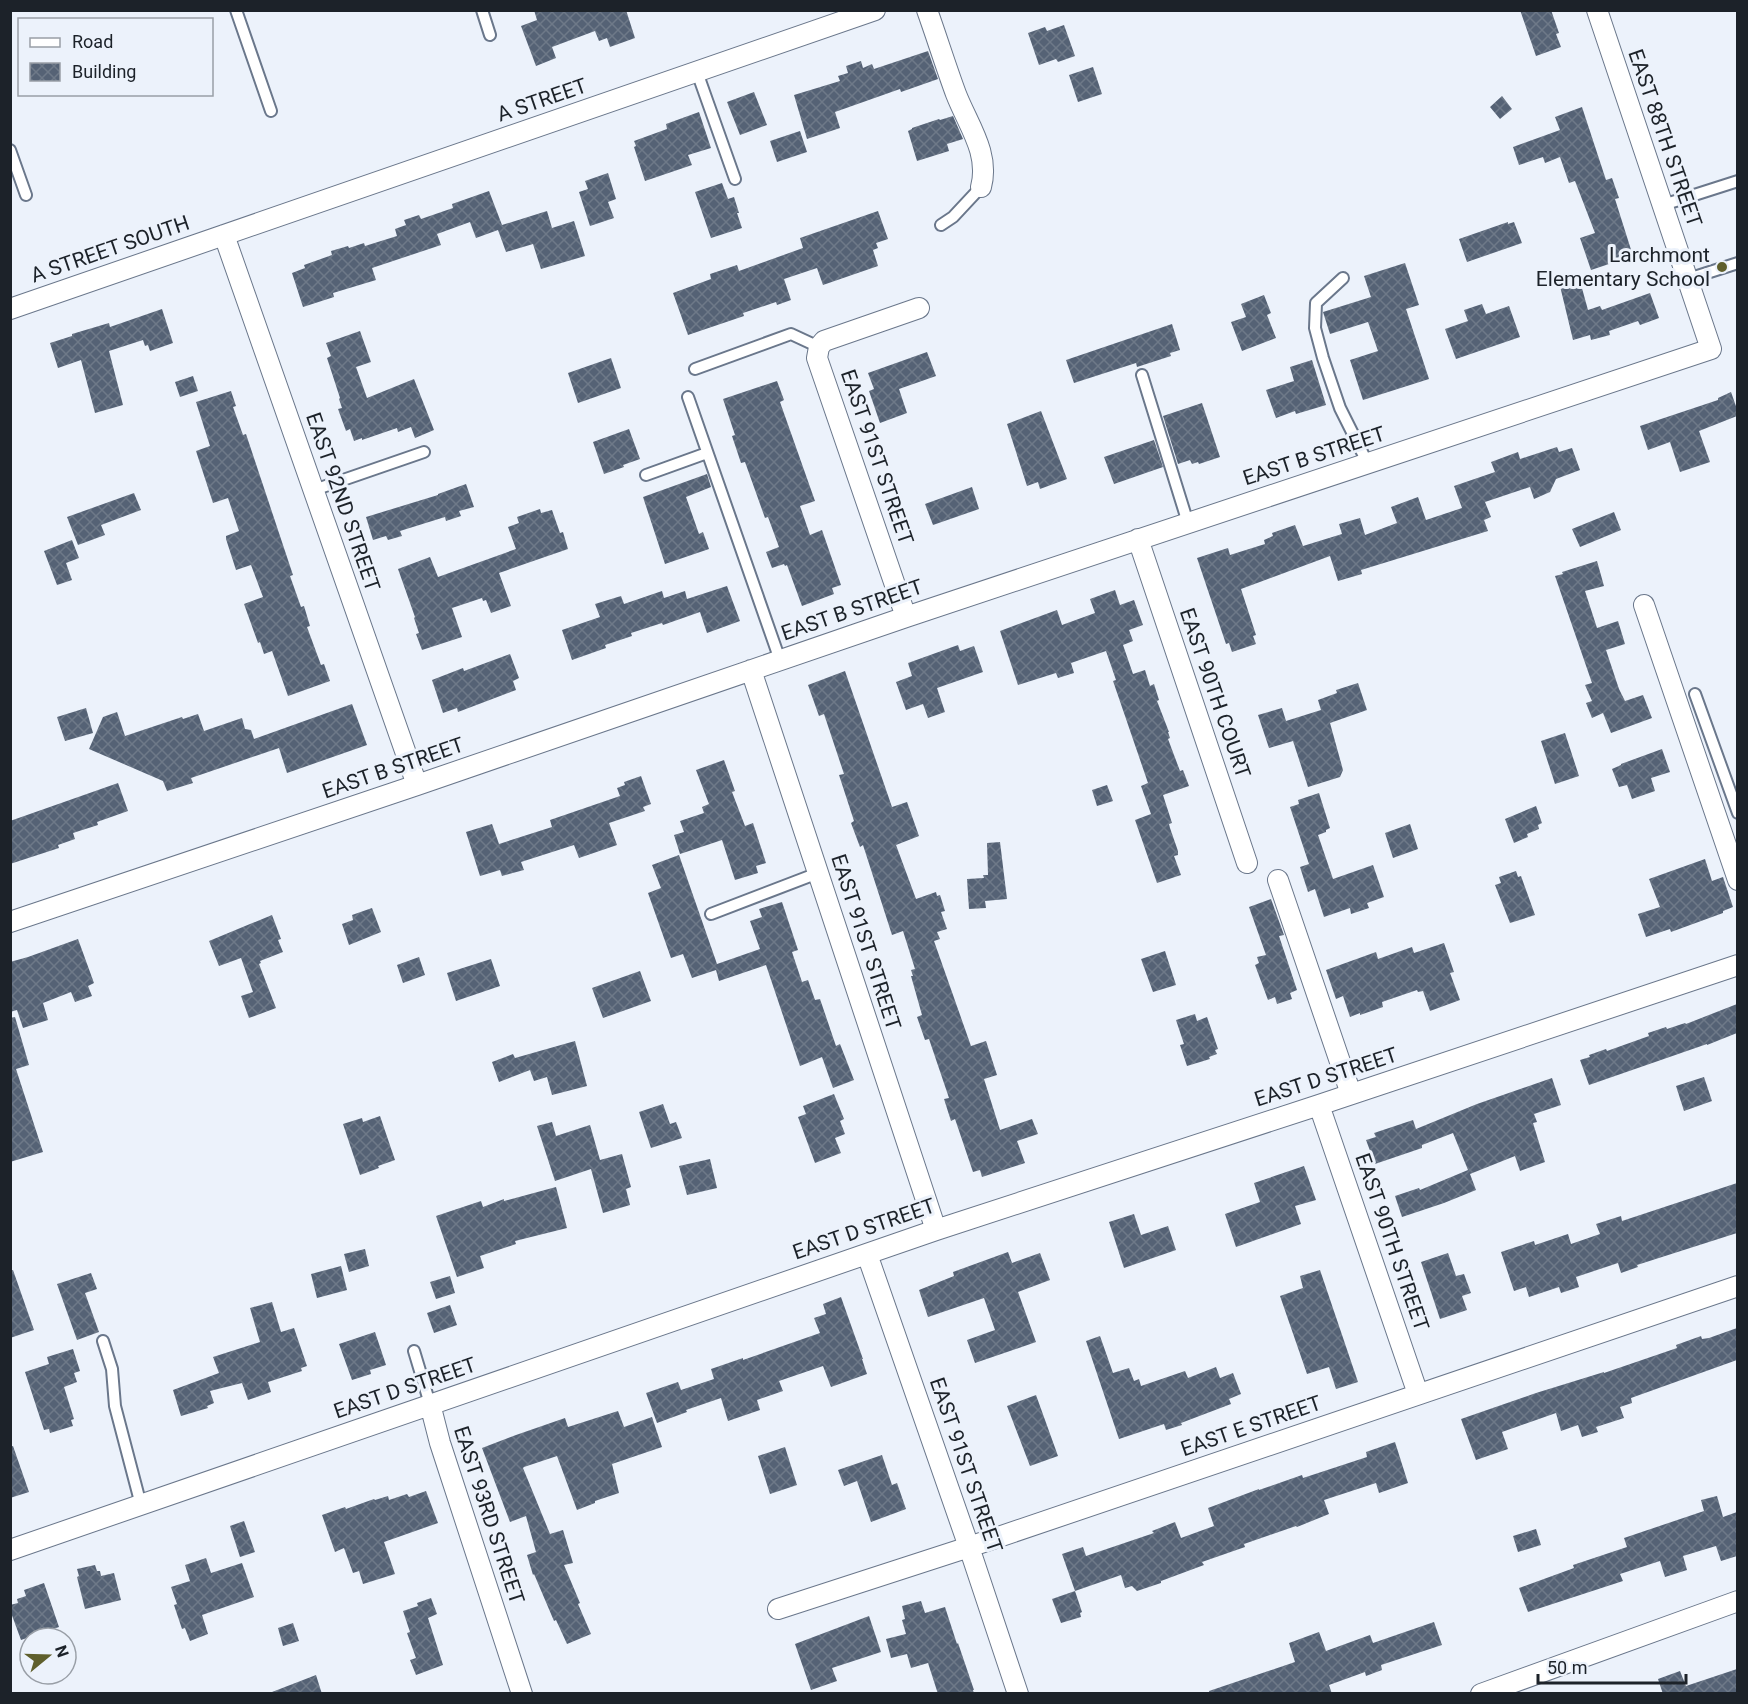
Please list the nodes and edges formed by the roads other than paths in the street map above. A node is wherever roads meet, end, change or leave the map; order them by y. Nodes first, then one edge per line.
1 (236, 10) edge
2 (482, 10) edge
3 (875, 10) edge
4 (927, 10) edge
5 (1597, 10) edge
6 (490, 35) dead end
7 (697, 72) junction
8 (271, 111) dead end
9 (10, 150) edge
10 (735, 179) dead end
11 (1737, 181) edge
12 (981, 187) joint
13 (26, 195) dead end
14 (1663, 206) junction
15 (941, 225) dead end
16 (224, 235) junction
17 (1737, 263) edge
18 (1343, 278) dead end
19 (1688, 279) junction
20 (919, 308) dead end
21 (10, 309) edge
22 (819, 347) junction
23 (1711, 349) joint
24 (695, 369) dead end
25 (1142, 375) dead end
26 (688, 397) dead end
27 (424, 452) dead end
28 (707, 453) junction
29 (1368, 464) junction
30 (646, 475) dead end
31 (314, 490) junction
32 (1188, 523) junction
33 (1138, 539) junction
34 (1644, 605) dead end
35 (906, 617) junction
36 (780, 660) junction
37 (751, 670) junction
38 (1695, 694) dead end
39 (417, 785) junction
40 (1737, 813) edge
41 (1247, 863) dead end
42 (818, 873) junction
43 (1278, 880) dead end
44 (1737, 880) edge
45 (711, 914) dead end
46 (10, 922) edge
47 (1737, 965) edge
48 (1351, 1094) junction
49 (1319, 1105) junction
50 (936, 1230) junction
51 (867, 1254) junction
52 (1737, 1286) edge
53 (103, 1341) dead end
54 (414, 1351) dead end
55 (1418, 1394) junction
56 (430, 1404) junction
57 (141, 1505) junction
58 (969, 1547) junction
59 (10, 1550) edge
60 (1737, 1601) edge
61 (778, 1609) dead end
62 (1526, 1686) edge
63 (522, 1694) edge
64 (1018, 1694) edge
65 (1481, 1694) edge

1 - 8 lane
2 - 6 lane
3 - 7 street, A STREET
4 - 12 street
5 - 14 street, EAST 88TH STREET
7 - 10 lane
7 - 16 street, A STREET
9 - 13 lane
11 - 14 lane
12 - 15 lane
14 - 19 street, EAST 88TH STREET
16 - 21 street, A STREET SOUTH
16 - 31 street, EAST 92ND STREET
17 - 19 lane
18 - 29 lane
19 - 23 street, EAST 88TH STREET
20 - 22 street
22 - 24 lane
22 - 35 street, EAST 91ST STREET
23 - 29 street, EAST B STREET
25 - 32 lane
26 - 28 lane
27 - 31 lane
28 - 30 lane
28 - 36 lane
29 - 32 street, EAST B STREET
31 - 39 street, EAST 92ND STREET
32 - 33 street, EAST B STREET
33 - 35 street, EAST B STREET
33 - 41 street, EAST 90TH COURT
34 - 44 street
35 - 36 street, EAST B STREET
36 - 37 street, EAST B STREET
37 - 39 street, EAST B STREET
37 - 42 street, EAST 91ST STREET
38 - 40 lane
39 - 46 street, EAST B STREET
42 - 45 lane
42 - 50 street, EAST 91ST STREET
43 - 48 street
47 - 48 street, EAST D STREET
48 - 49 street, EAST D STREET
49 - 50 street, EAST D STREET
49 - 55 street, EAST 90TH STREET
50 - 51 street, EAST D STREET
51 - 56 street, EAST D STREET
51 - 58 street, EAST 91ST STREET
52 - 55 street, EAST E STREET
53 - 57 lane
54 - 56 lane, EAST 93RD STREET
55 - 58 street, EAST E STREET
56 - 57 street, EAST D STREET
56 - 63 street, EAST 93RD STREET
57 - 59 street, EAST D STREET
58 - 61 street, EAST E STREET
58 - 64 street, EAST 91ST STREET
60 - 62 street
62 - 65 street

